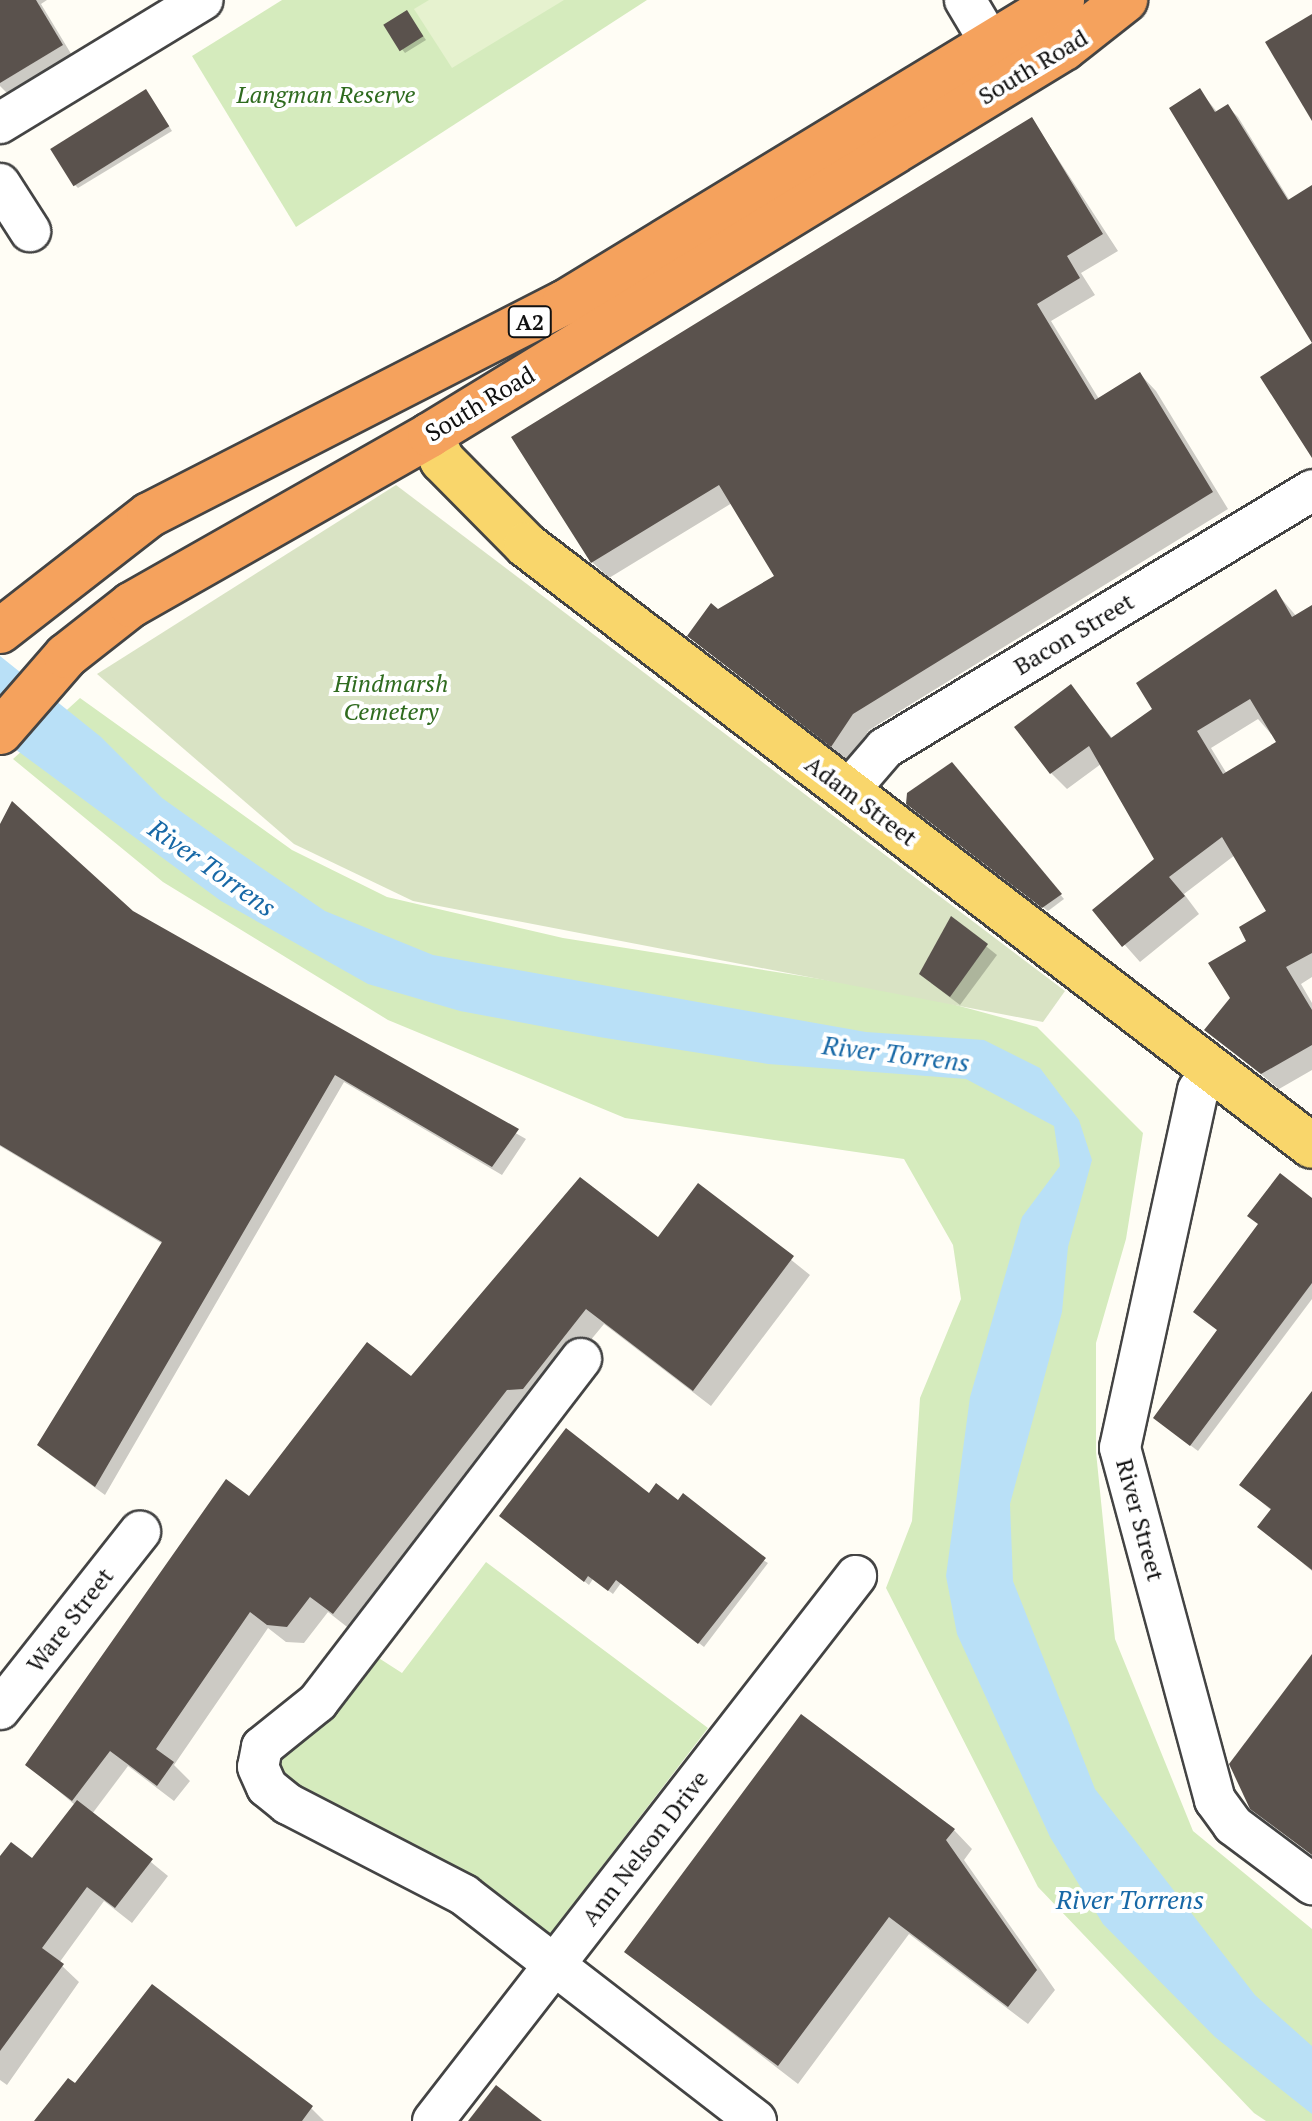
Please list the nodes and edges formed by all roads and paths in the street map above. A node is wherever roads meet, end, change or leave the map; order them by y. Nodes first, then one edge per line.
1 (202, 0) edge
2 (965, 0) edge
3 (1062, 0) edge
4 (1125, 0) edge
5 (1145, 0) edge
6 (993, 47) junction
7 (1064, 48) junction
8 (0, 123) edge
9 (0, 184) edge
10 (30, 231) dead end
11 (430, 435) junction
12 (1312, 490) edge
13 (0, 631) edge
14 (0, 732) edge
15 (848, 791) junction
16 (1212, 1068) junction
17 (1307, 1133) edge
18 (581, 1359) dead end
19 (140, 1532) dead end
20 (856, 1576) dead end
21 (0, 1709) edge
22 (1312, 1884) edge
23 (555, 1964) junction
24 (433, 2121) edge
25 (756, 2121) edge

1 - 8 street
2 - 6 street
3 - 6 highway, South Road / A2
4 - 7 highway
5 - 7 main road, South Road
6 - 13 highway, South Road / A2
7 - 11 highway, South Road / A2
9 - 10 street
11 - 14 highway, South Road / A2
11 - 15 main road, Adam Street
12 - 15 street, Bacon Street
15 - 16 main road, Adam Street
16 - 17 main road, Adam Street
16 - 22 street, River Street
18 - 23 street
19 - 21 street, Ware Street
20 - 23 street, Ann Nelson Drive
23 - 24 street, Ann Nelson Drive
23 - 25 street

